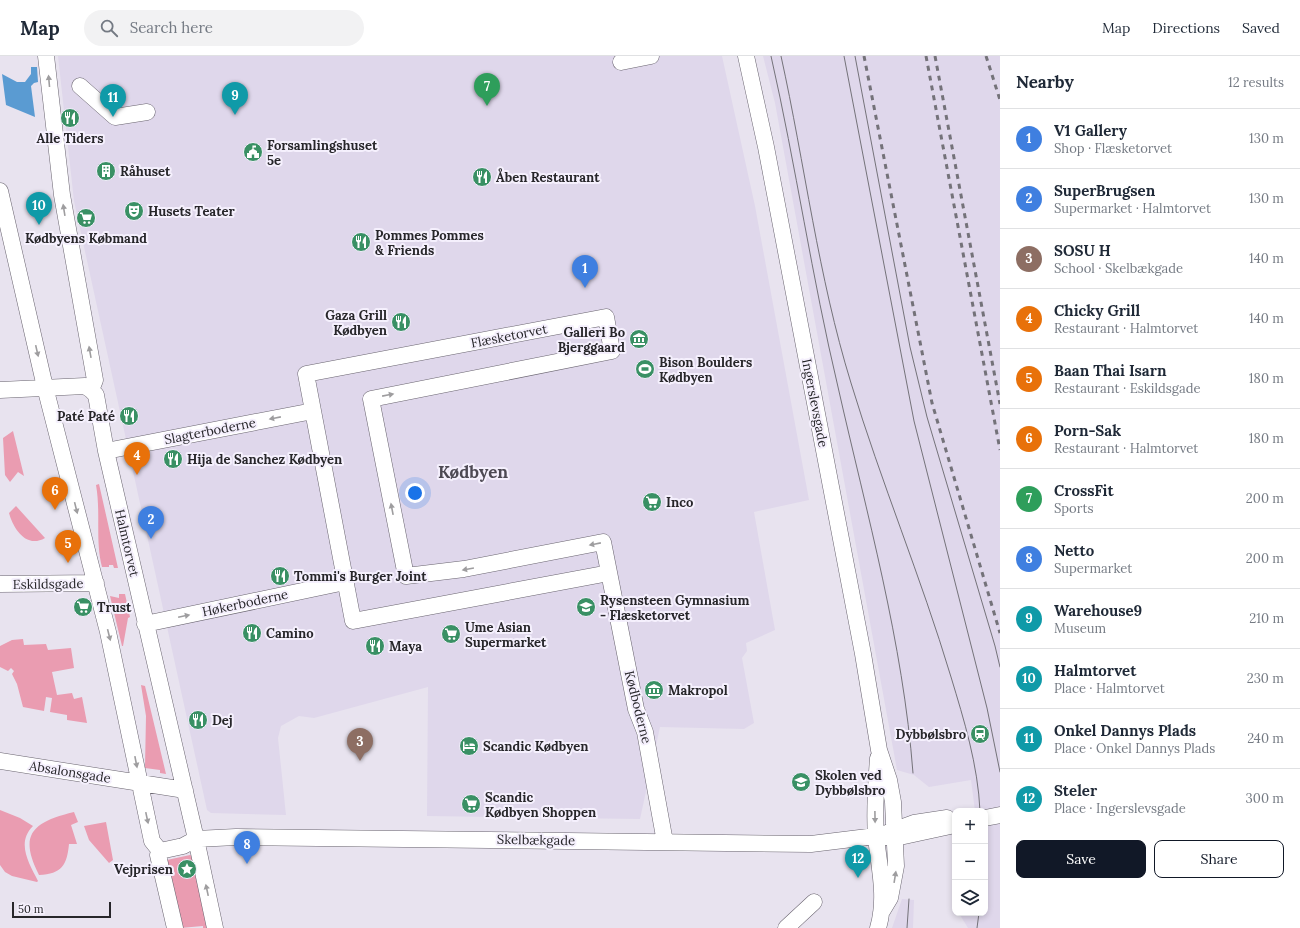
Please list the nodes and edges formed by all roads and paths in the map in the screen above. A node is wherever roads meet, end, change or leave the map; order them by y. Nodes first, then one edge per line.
1 (46, 56) edge
2 (651, 56) edge
3 (746, 56) edge
4 (621, 62) dead end
5 (80, 86) dead end
6 (147, 112) dead end
7 (0, 191) edge
8 (2, 212) edge
9 (45, 387) junction
10 (0, 390) edge
11 (91, 390) junction
12 (313, 411) junction
13 (106, 451) junction
14 (609, 573) junction
15 (345, 582) junction
16 (96, 583) junction
17 (0, 584) edge
18 (146, 624) junction
19 (879, 750) junction
20 (0, 761) edge
21 (140, 783) junction
22 (185, 790) junction
23 (1000, 815) edge
24 (952, 817) edge
25 (988, 817) edge
26 (952, 826) edge
27 (895, 834) junction
28 (876, 836) junction
29 (196, 839) junction
30 (665, 842) junction
31 (160, 851) junction
32 (814, 902) dead end
33 (880, 921) edge
34 (175, 928) edge
35 (215, 928) edge
36 (786, 928) edge

11 -> 1 street, Halmtorvet
2 - 4 street
3 - 19 street, Ingerslevsgade
5 - 6 street
7 - 8 street
8 -> 9 street
9 - 10 street
9 - 11 street
9 -> 16 street
11 - 13 street, Halmtorvet
12 -> 13 street, Slagterboderne
14 -> 12 street, Flæsketorvet
12 - 15 street, Flæsketorvet
13 - 18 street, Halmtorvet
14 - 15 street, Flæsketorvet
14 - 30 street, Kødboderne
18 -> 15 street, Høkerboderne
16 - 17 street, Eskildsgade
16 -> 21 street
18 - 22 street, Halmtorvet
19 - 27 street, Ingerslevsgade
19 -> 28 street, Ingerslevsgade
20 - 21 street, Absalonsgade
21 - 22 street, Absalonsgade
21 -> 31 street
22 - 29 street, Halmtorvet
23 - 25 street
24 - 27 street
26 - 27 street
27 - 28 street
33 -> 27 street, Ingerslevsgade
28 - 30 street, Skelbækgade
28 - 33 street, Ingerslevsgade
29 - 30 street, Skelbækgade
29 - 31 street
35 -> 29 street, Halmtorvet
31 - 34 street
32 - 36 street

